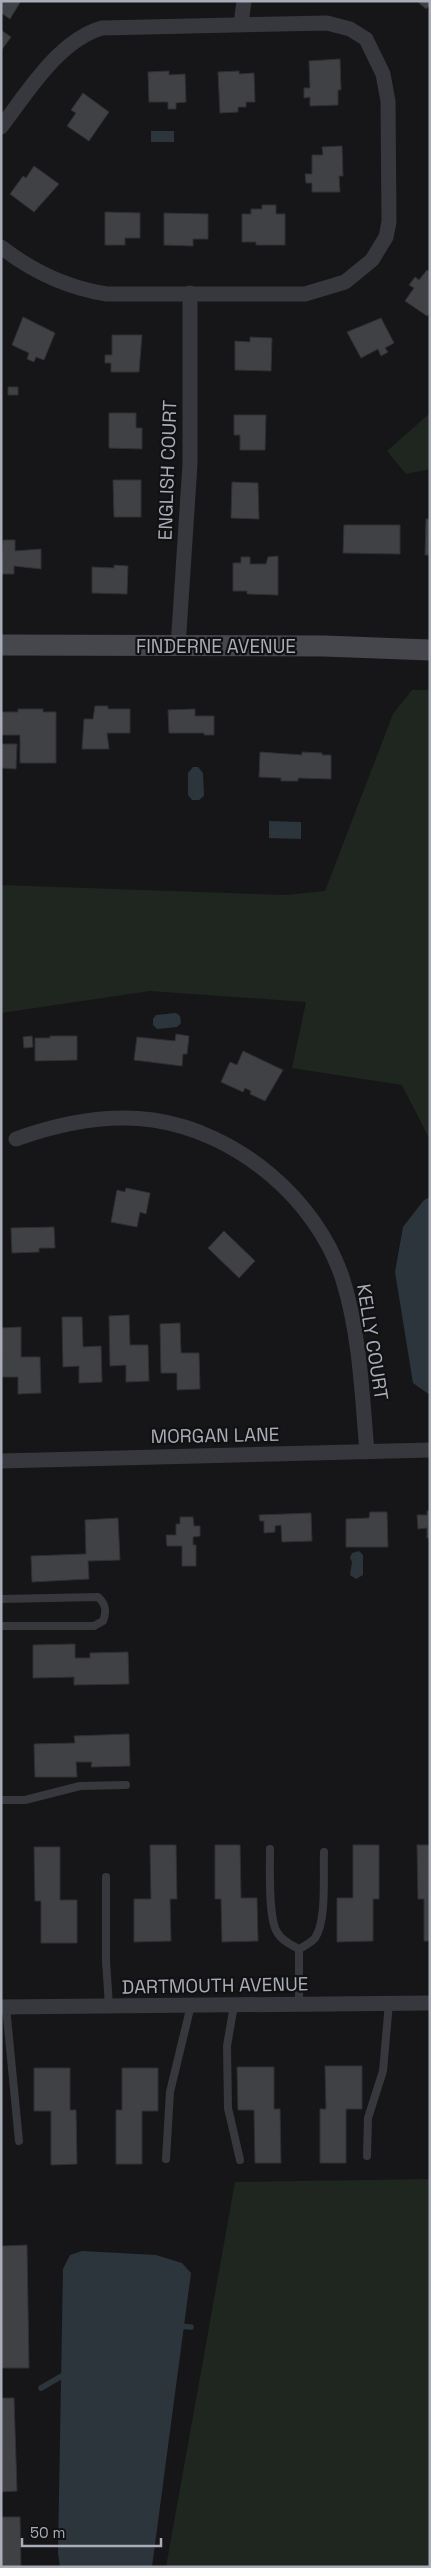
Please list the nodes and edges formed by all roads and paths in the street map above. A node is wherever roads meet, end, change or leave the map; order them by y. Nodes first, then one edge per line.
1 (244, 1) edge
2 (241, 24) junction
3 (1, 127) edge
4 (1, 247) edge
5 (190, 294) junction
6 (1, 645) edge
7 (178, 647) junction
8 (430, 650) edge
9 (16, 1139) dead end
10 (430, 1450) edge
11 (367, 1452) junction
12 (1, 1461) edge
13 (1, 1599) edge
14 (1, 1626) edge
15 (126, 1785) dead end
16 (1, 1800) edge
17 (270, 1849) dead end
18 (324, 1852) dead end
19 (106, 1877) dead end
20 (299, 1949) junction
21 (430, 2002) edge
22 (389, 2003) junction
23 (299, 2004) junction
24 (191, 2005) junction
25 (234, 2005) junction
26 (109, 2006) junction
27 (4, 2007) edge
28 (19, 2141) dead end
29 (367, 2156) dead end
30 (166, 2159) dead end
31 (240, 2160) dead end

1 - 2 street
2 - 3 street
2 - 5 street
4 - 5 street
5 - 7 street, ENGLISH COURT
6 - 7 main road, FINDERNE AVENUE
7 - 8 main road, FINDERNE AVENUE
9 - 11 street, KELLY COURT
10 - 11 street, MORGAN LANE
11 - 12 street, MORGAN LANE
13 - 14 lane
15 - 16 lane
17 - 20 lane
18 - 20 lane
19 - 26 lane
20 - 23 lane
21 - 22 street, DARTMOUTH AVENUE
22 - 23 street, DARTMOUTH AVENUE
22 - 29 lane
23 - 25 street, DARTMOUTH AVENUE
24 - 25 street, DARTMOUTH AVENUE
24 - 26 street, DARTMOUTH AVENUE
24 - 30 lane
25 - 31 lane
26 - 27 street, DARTMOUTH AVENUE
27 - 28 lane

